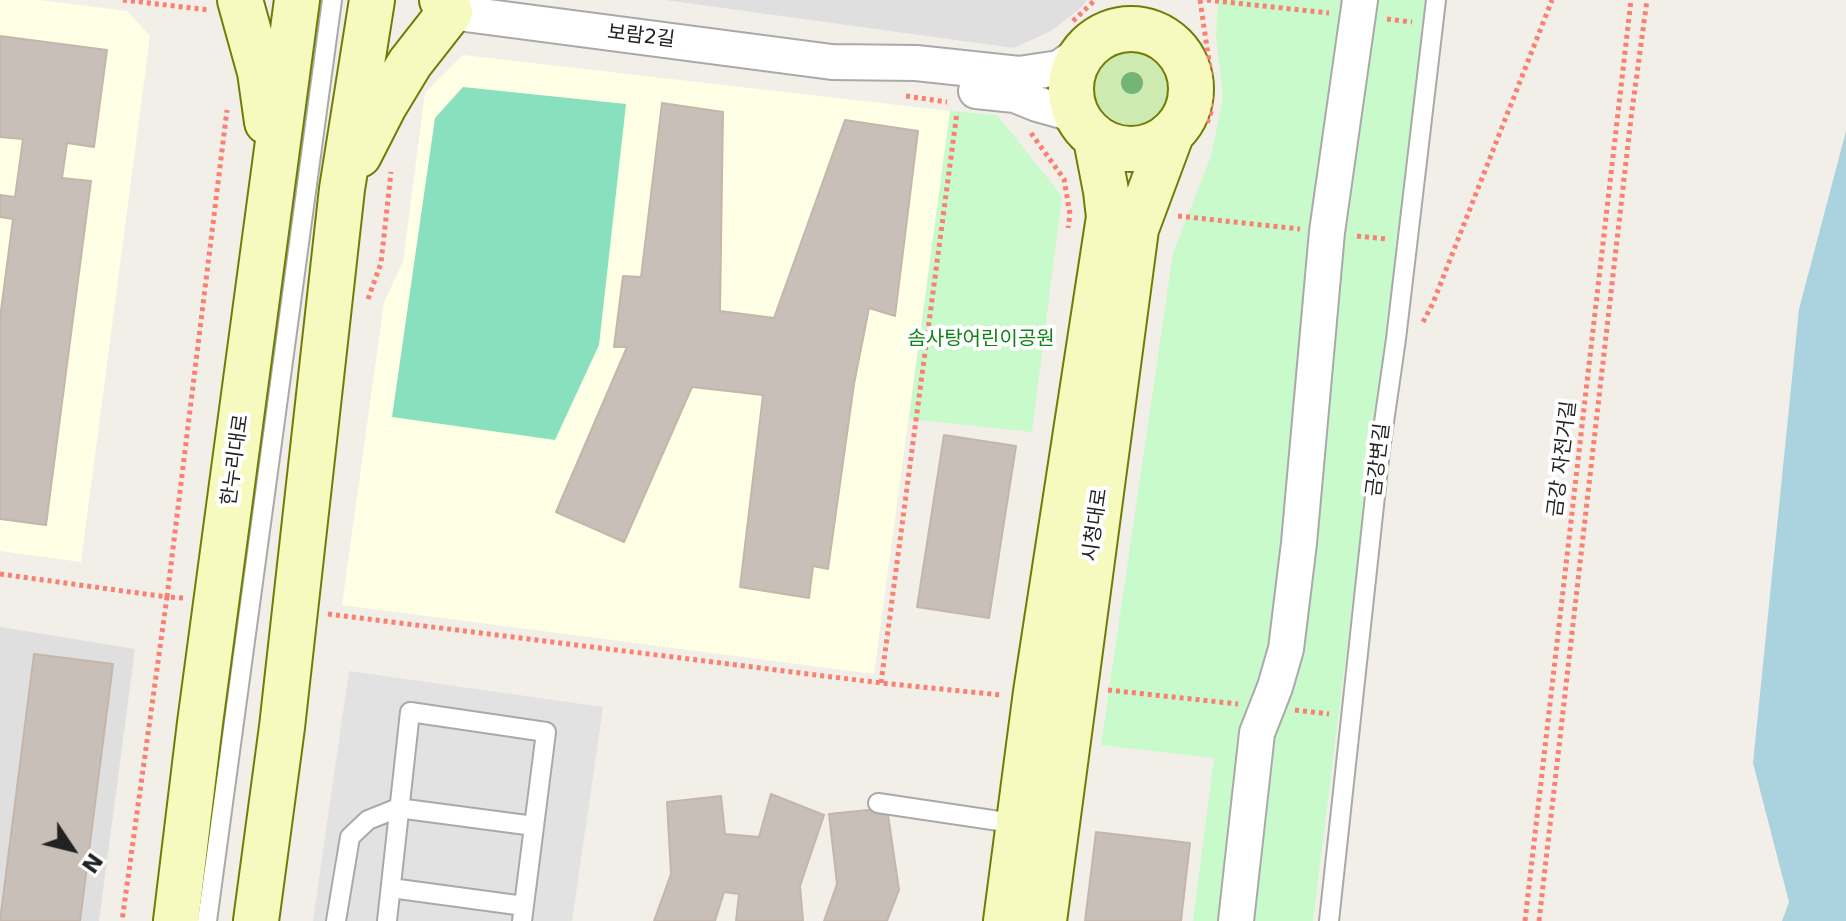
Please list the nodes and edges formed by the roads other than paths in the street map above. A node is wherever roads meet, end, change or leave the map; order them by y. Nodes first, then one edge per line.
1 (297, 0) edge
2 (332, 0) edge
3 (372, 0) edge
4 (1169, 0) edge
5 (1436, 0) edge
6 (446, 6) edge
7 (1359, 8) edge
8 (222, 11) edge
9 (1093, 23) edge
10 (1180, 53) junction
11 (832, 62) junction
12 (1086, 127) junction
13 (1171, 135) junction
14 (274, 174) junction
15 (342, 189) junction
16 (878, 803) dead end
17 (398, 808) junction
18 (1019, 824) junction
19 (534, 826) junction
20 (391, 888) junction
21 (523, 913) edge
22 (176, 921) edge
23 (207, 921) edge
24 (256, 921) edge
25 (336, 921) edge
26 (387, 921) edge
27 (1006, 921) edge
28 (1044, 921) edge
29 (1236, 921) edge
30 (1329, 921) edge

1 - 14 street, 한누리대로
2 - 23 lane
3 - 15 street
4 - 10 street
5 - 30 lane, 금강변길
6 - 11 street, 보람2길
6 - 15 street
7 - 29 street
8 - 14 street
9 - 10 street
9 - 11 street, 보람2길
9 - 12 street
10 - 13 street
11 - 12 street, 보람2길
12 - 13 street
12 - 18 street, 시청대로
13 - 28 street, 시청대로
14 - 22 street, 한누리대로
15 - 24 street
16 - 18 lane
17 - 19 lane
17 - 19 lane
17 - 20 lane
17 - 25 lane
18 - 27 street, 시청대로
19 - 21 lane
20 - 21 lane
20 - 26 lane

